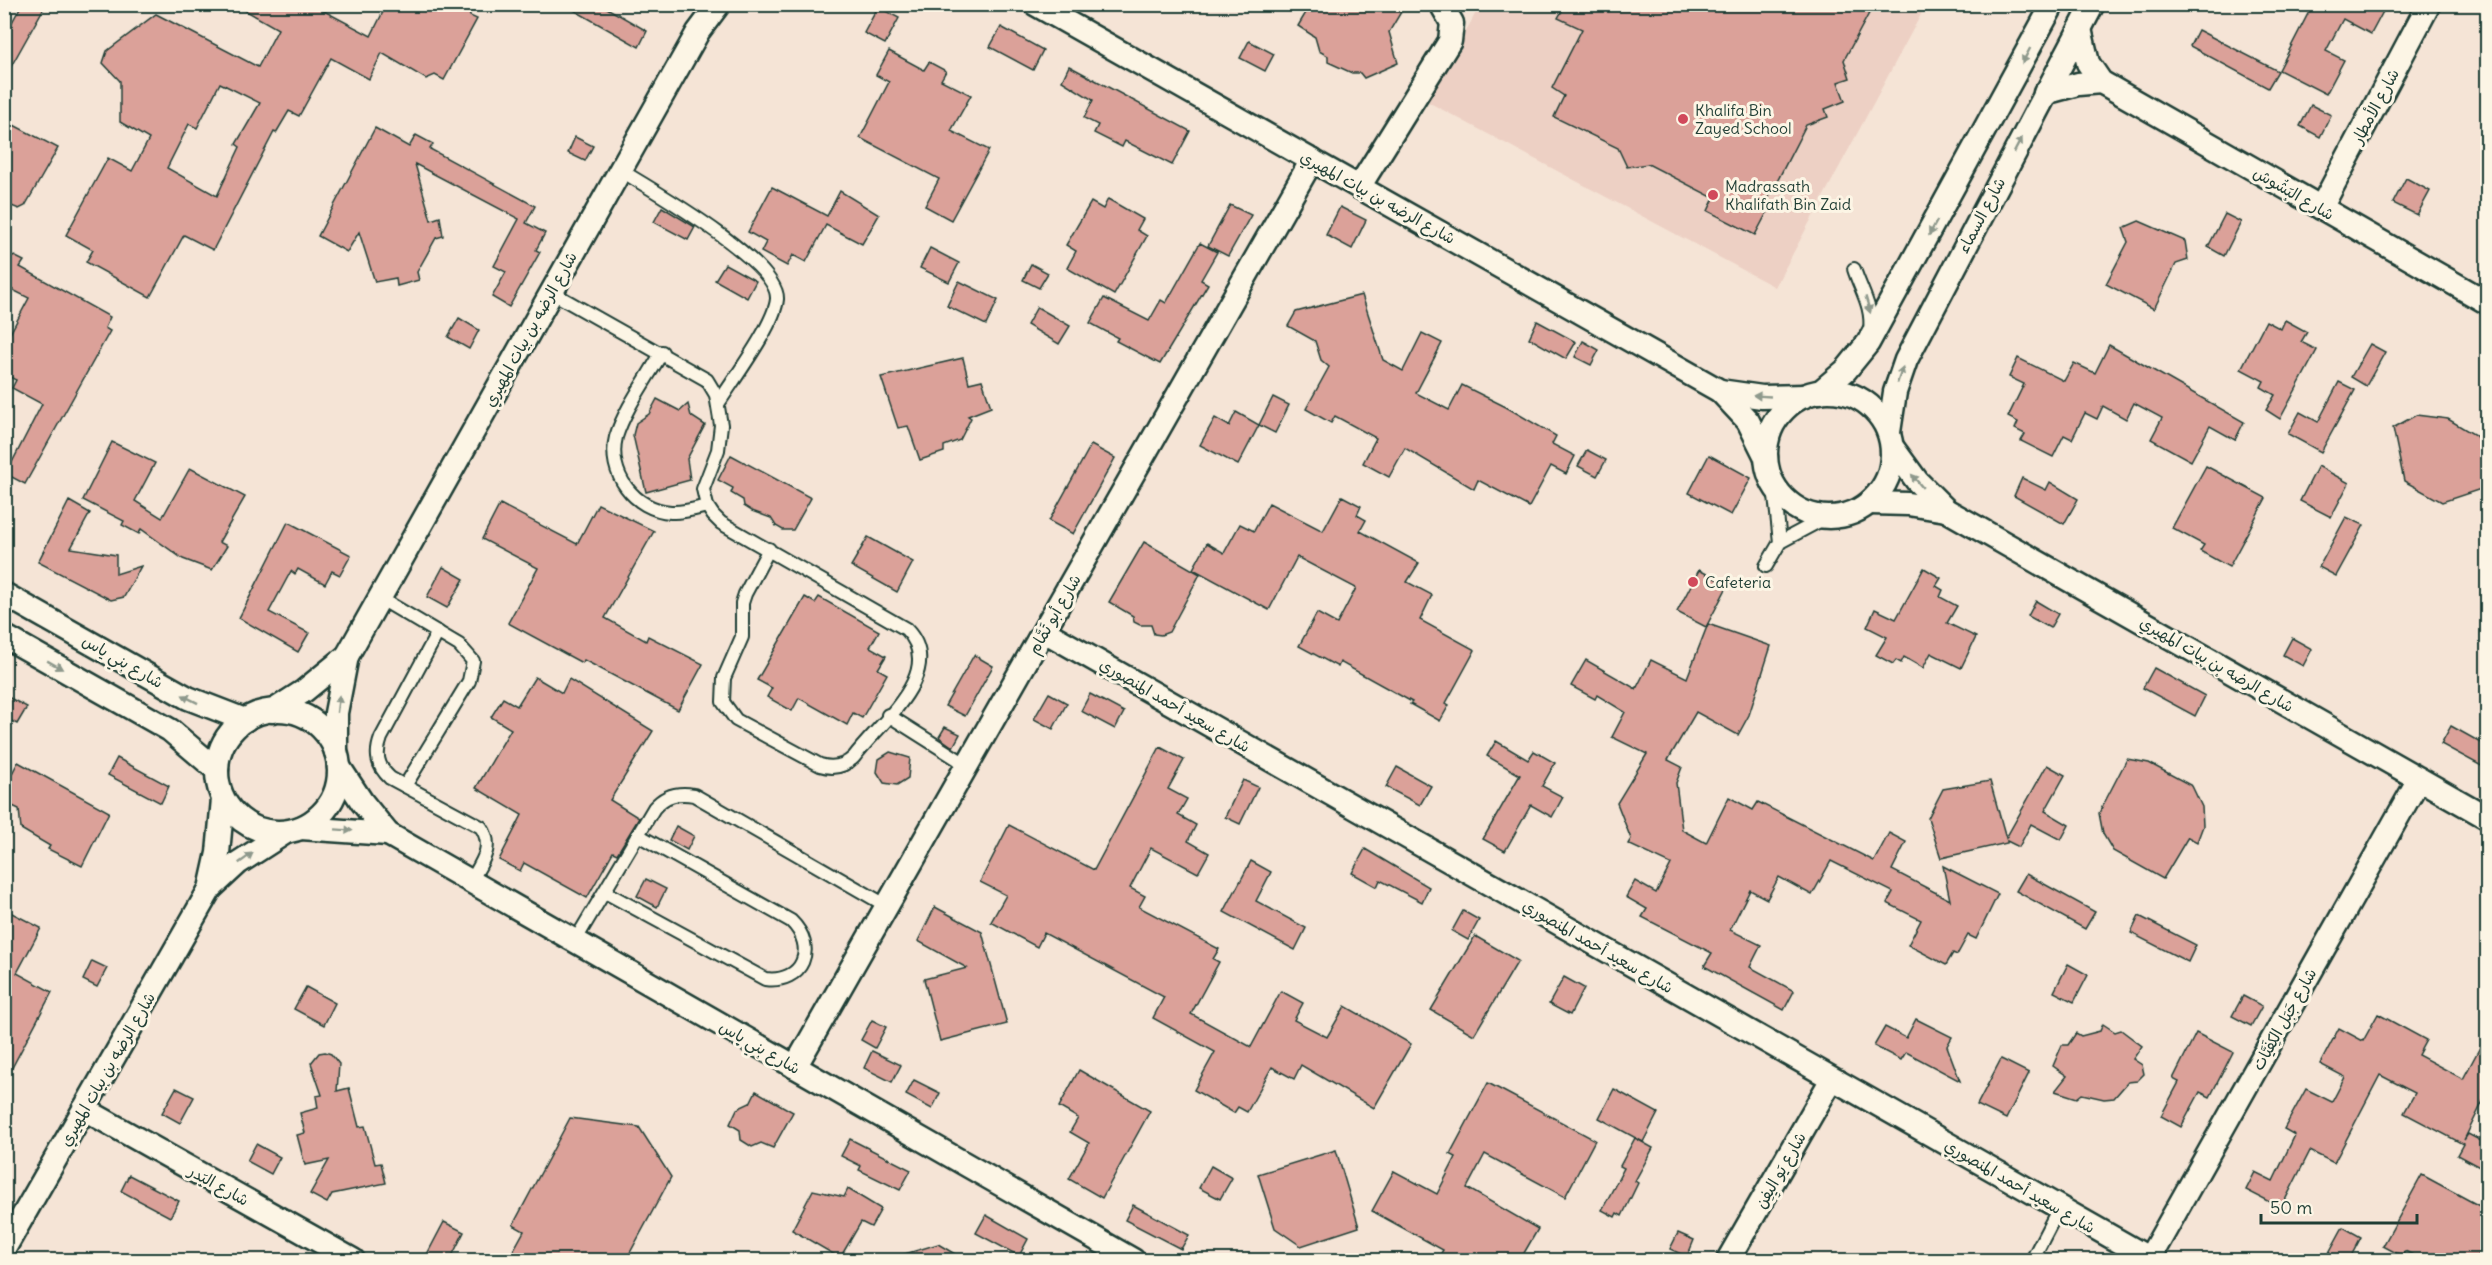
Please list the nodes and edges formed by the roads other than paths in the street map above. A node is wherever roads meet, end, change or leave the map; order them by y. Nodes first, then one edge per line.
1 (719, 4) edge
2 (1035, 4) edge
3 (1441, 4) edge
4 (2053, 4) edge
5 (2093, 4) edge
6 (2429, 4) edge
7 (2080, 29) junction
8 (2101, 82) junction
9 (2045, 93) junction
10 (1312, 160) junction
11 (620, 170) junction
12 (1359, 187) junction
13 (2321, 208) junction
14 (1854, 269) dead end
15 (551, 292) junction
16 (2487, 303) edge
17 (1868, 343) junction
18 (662, 352) junction
19 (1720, 391) junction
20 (1813, 394) junction
21 (718, 404) junction
22 (1891, 440) junction
23 (1766, 458) junction
24 (1774, 486) junction
25 (1870, 503) junction
26 (707, 506) junction
27 (1946, 510) junction
28 (1827, 518) junction
29 (1780, 542) junction
30 (769, 549) junction
31 (1766, 566) dead end
32 (4, 594) edge
33 (378, 597) junction
34 (1044, 631) junction
35 (438, 632) junction
36 (4, 636) edge
37 (346, 656) junction
38 (273, 711) junction
39 (888, 715) junction
40 (245, 720) junction
41 (338, 760) junction
42 (967, 765) junction
43 (217, 770) junction
44 (2419, 779) junction
45 (405, 786) junction
46 (223, 799) junction
47 (2487, 818) edge
48 (293, 830) junction
49 (388, 834) junction
50 (638, 835) junction
51 (471, 881) junction
52 (210, 889) junction
53 (605, 891) junction
54 (887, 906) junction
55 (576, 941) junction
56 (795, 1067) junction
57 (1832, 1079) junction
58 (84, 1109) junction
59 (2059, 1208) junction
60 (4, 1249) edge
61 (353, 1260) edge
62 (1133, 1260) edge
63 (1728, 1260) edge
64 (2032, 1260) edge
65 (2150, 1260) edge

1 - 11 street, شارع الرضه بن بيات المهيري
2 - 10 street, شارع الرضه بن بيات المهيري
3 - 12 street
4 -> 17 street
5 - 7 street, شارع السماء
6 - 13 street, شارع الأمطار
7 - 8 street
7 - 9 street, شارع السماء
8 - 9 street
8 - 13 street, شارع البَشُوش
22 -> 9 street, شارع السماء
10 - 12 street, شارع الرضه بن بيات المهيري
10 - 34 street, شارع أبو تَمَّام
11 - 15 street, شارع الرضه بن بيات المهيري
11 - 21 lane
12 - 19 street, شارع الرضه بن بيات المهيري
13 - 16 street, شارع البَشُوش
14 -> 17 lane
15 - 18 lane
15 - 33 street, شارع الرضه بن بيات المهيري
17 - 20 street
18 - 21 lane
18 - 26 lane
20 -> 19 street, شارع الرضه بن بيات المهيري
19 - 23 street, شارع الرضه بن بيات المهيري
20 - 22 street
20 - 23 street
21 - 26 lane
22 - 25 street
27 -> 22 street, شارع الرضه بن بيات المهيري
23 - 24 street
24 - 28 street
24 - 29 lane
25 - 27 street, شارع الرضه بن بيات المهيري
25 - 28 street
26 - 30 lane
27 - 44 street, شارع الرضه بن بيات المهيري
28 - 29 lane
29 - 31 lane
30 - 39 lane
30 - 39 lane
40 -> 32 street, شارع بني ياس
33 - 35 lane
33 - 37 street, شارع الرضه بن بيات المهيري
34 - 42 street, شارع أبو تَمَّام
34 - 57 street, شارع سعيد أحمد المنصوري
35 - 45 lane
35 - 45 lane
36 -> 43 street
37 - 38 street, شارع الرضه بن بيات المهيري
41 -> 37 street, شارع الرضه بن بيات المهيري
38 - 40 street
38 - 41 street
39 - 42 lane
40 - 43 street
41 - 48 street
41 - 49 street, شارع بني ياس
42 - 54 street, شارع أبو تَمَّام
43 - 46 street
44 - 47 street, شارع الرضه بن بيات المهيري
44 - 65 street, شارع جَبَل الكِفَيَّات
45 - 51 lane
46 - 48 street
46 - 52 street, شارع الرضه بن بيات المهيري
48 -> 49 street, شارع بني ياس
52 -> 48 street, شارع الرضه بن بيات المهيري
49 - 51 street, شارع بني ياس
50 - 53 lane
50 - 53 lane
50 - 54 lane
51 - 55 street, شارع بني ياس
52 - 58 street, شارع الرضه بن بيات المهيري
53 - 55 lane
54 - 56 street, شارع أبو تَمَّام
55 - 56 street, شارع بني ياس
56 - 62 street, شارع بني ياس
57 - 59 street, شارع سعيد أحمد المنصوري
57 - 63 street, شارع يَو اليِفِن
58 - 60 street, شارع الرضه بن بيات المهيري
58 - 61 street, شارع البَدر
59 - 64 lane
59 - 65 street, شارع سعيد أحمد المنصوري

